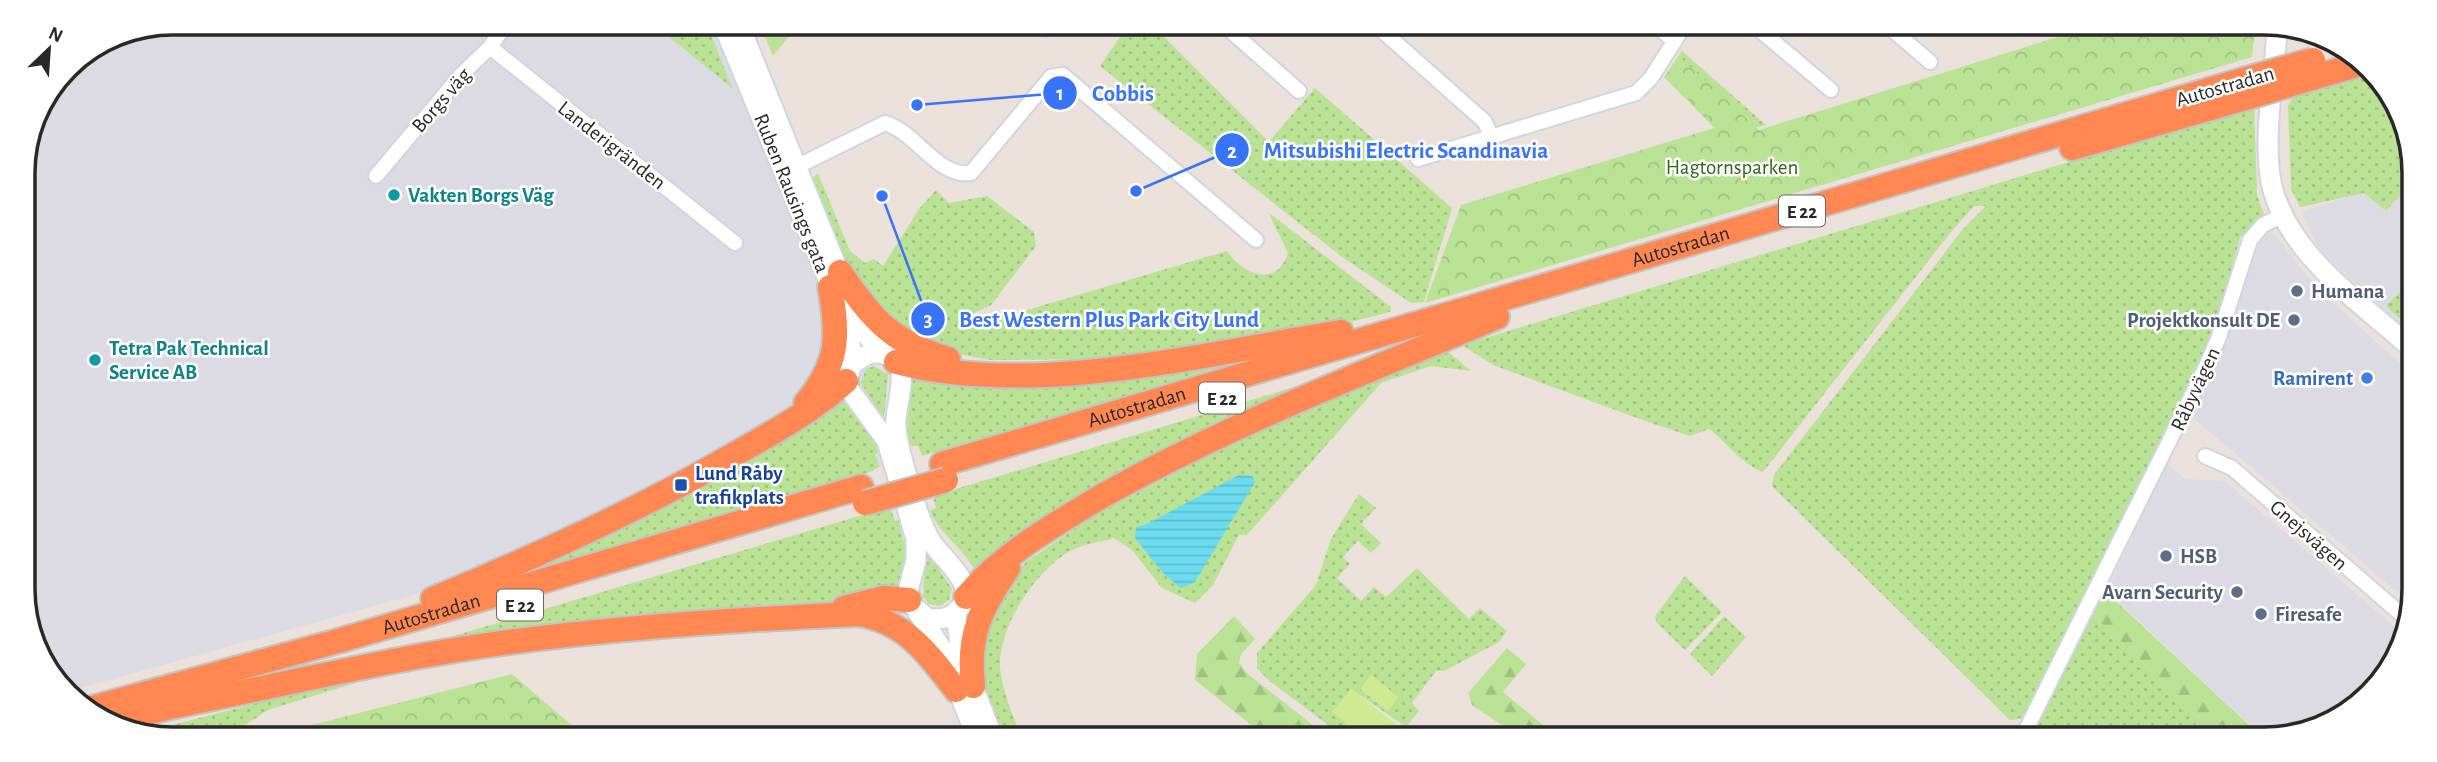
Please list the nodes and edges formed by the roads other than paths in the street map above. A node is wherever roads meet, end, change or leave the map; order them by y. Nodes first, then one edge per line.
1 (498, 35) edge
2 (728, 35) edge
3 (743, 35) edge
4 (1235, 35) edge
5 (1387, 35) edge
6 (1667, 35) edge
7 (1678, 35) edge
8 (1766, 35) edge
9 (1898, 35) edge
10 (2276, 36) edge
11 (1674, 41) junction
12 (490, 47) junction
13 (2335, 55) edge
14 (1930, 62) dead end
15 (2349, 65) edge
16 (2312, 69) junction
17 (1831, 90) dead end
18 (2243, 90) junction
19 (1299, 91) dead end
20 (1491, 136) junction
21 (1418, 159) dead end
22 (790, 170) junction
23 (376, 176) dead end
24 (2281, 216) junction
25 (1256, 240) dead end
26 (735, 243) dead end
27 (835, 280) junction
28 (1442, 316) junction
29 (1497, 317) junction
30 (2402, 340) edge
31 (890, 358) junction
32 (849, 372) junction
33 (1014, 374) junction
34 (789, 422) junction
35 (2205, 456) dead end
36 (944, 472) junction
37 (863, 495) junction
38 (1022, 548) junction
39 (961, 604) junction
40 (914, 606) junction
41 (2400, 613) edge
42 (813, 616) junction
43 (338, 641) junction
44 (965, 688) junction
45 (101, 706) edge
46 (175, 706) junction
47 (127, 718) edge
48 (974, 727) edge
49 (987, 727) edge
50 (2027, 727) edge

1 - 12 street, Borgs väg
2 - 22 main road, Ruben Rausings gata
3 - 22 main road, Ruben Rausings gata
4 - 19 street
5 - 20 street
6 - 11 street
7 - 11 street
8 - 17 street
9 - 14 street
10 - 24 main road
11 - 20 street
12 - 23 street, Borgs väg
12 - 26 street, Landerigränden
13 - 16 highway, Autostradan / E 22
15 - 16 highway, Autostradan / E 22
16 - 18 highway, Autostradan / E 22, bridge
18 - 28 highway, Autostradan / E 22
18 - 29 highway, Autostradan / E 22
20 - 21 street
22 - 25 street
22 - 27 main road, Ruben Rausings gata
24 - 30 main road
24 - 50 street, Råbyvägen
27 - 31 main road, Ruben Rausings gata
27 - 32 main road, Ruben Rausings gata
27 - 33 highway
27 - 34 highway
28 - 33 highway
28 - 36 highway, Autostradan / E 22
29 - 36 highway, Autostradan / E 22
29 - 38 highway
31 - 32 main road
31 - 33 highway
31 - 39 main road
32 - 34 highway
32 - 40 main road
34 - 43 highway
35 - 41 street, Gnejsvägen
36 - 37 highway, Autostradan / E 22
37 - 43 highway, Autostradan / E 22
37 - 46 highway, Autostradan / E 22
38 - 39 highway
38 - 44 highway
39 - 40 main road
39 - 44 main road
40 - 42 highway
40 - 44 main road
42 - 44 highway
42 - 46 highway
43 - 45 highway, Autostradan / E 22
44 - 48 main road
44 - 49 main road
46 - 47 highway, Autostradan / E 22

